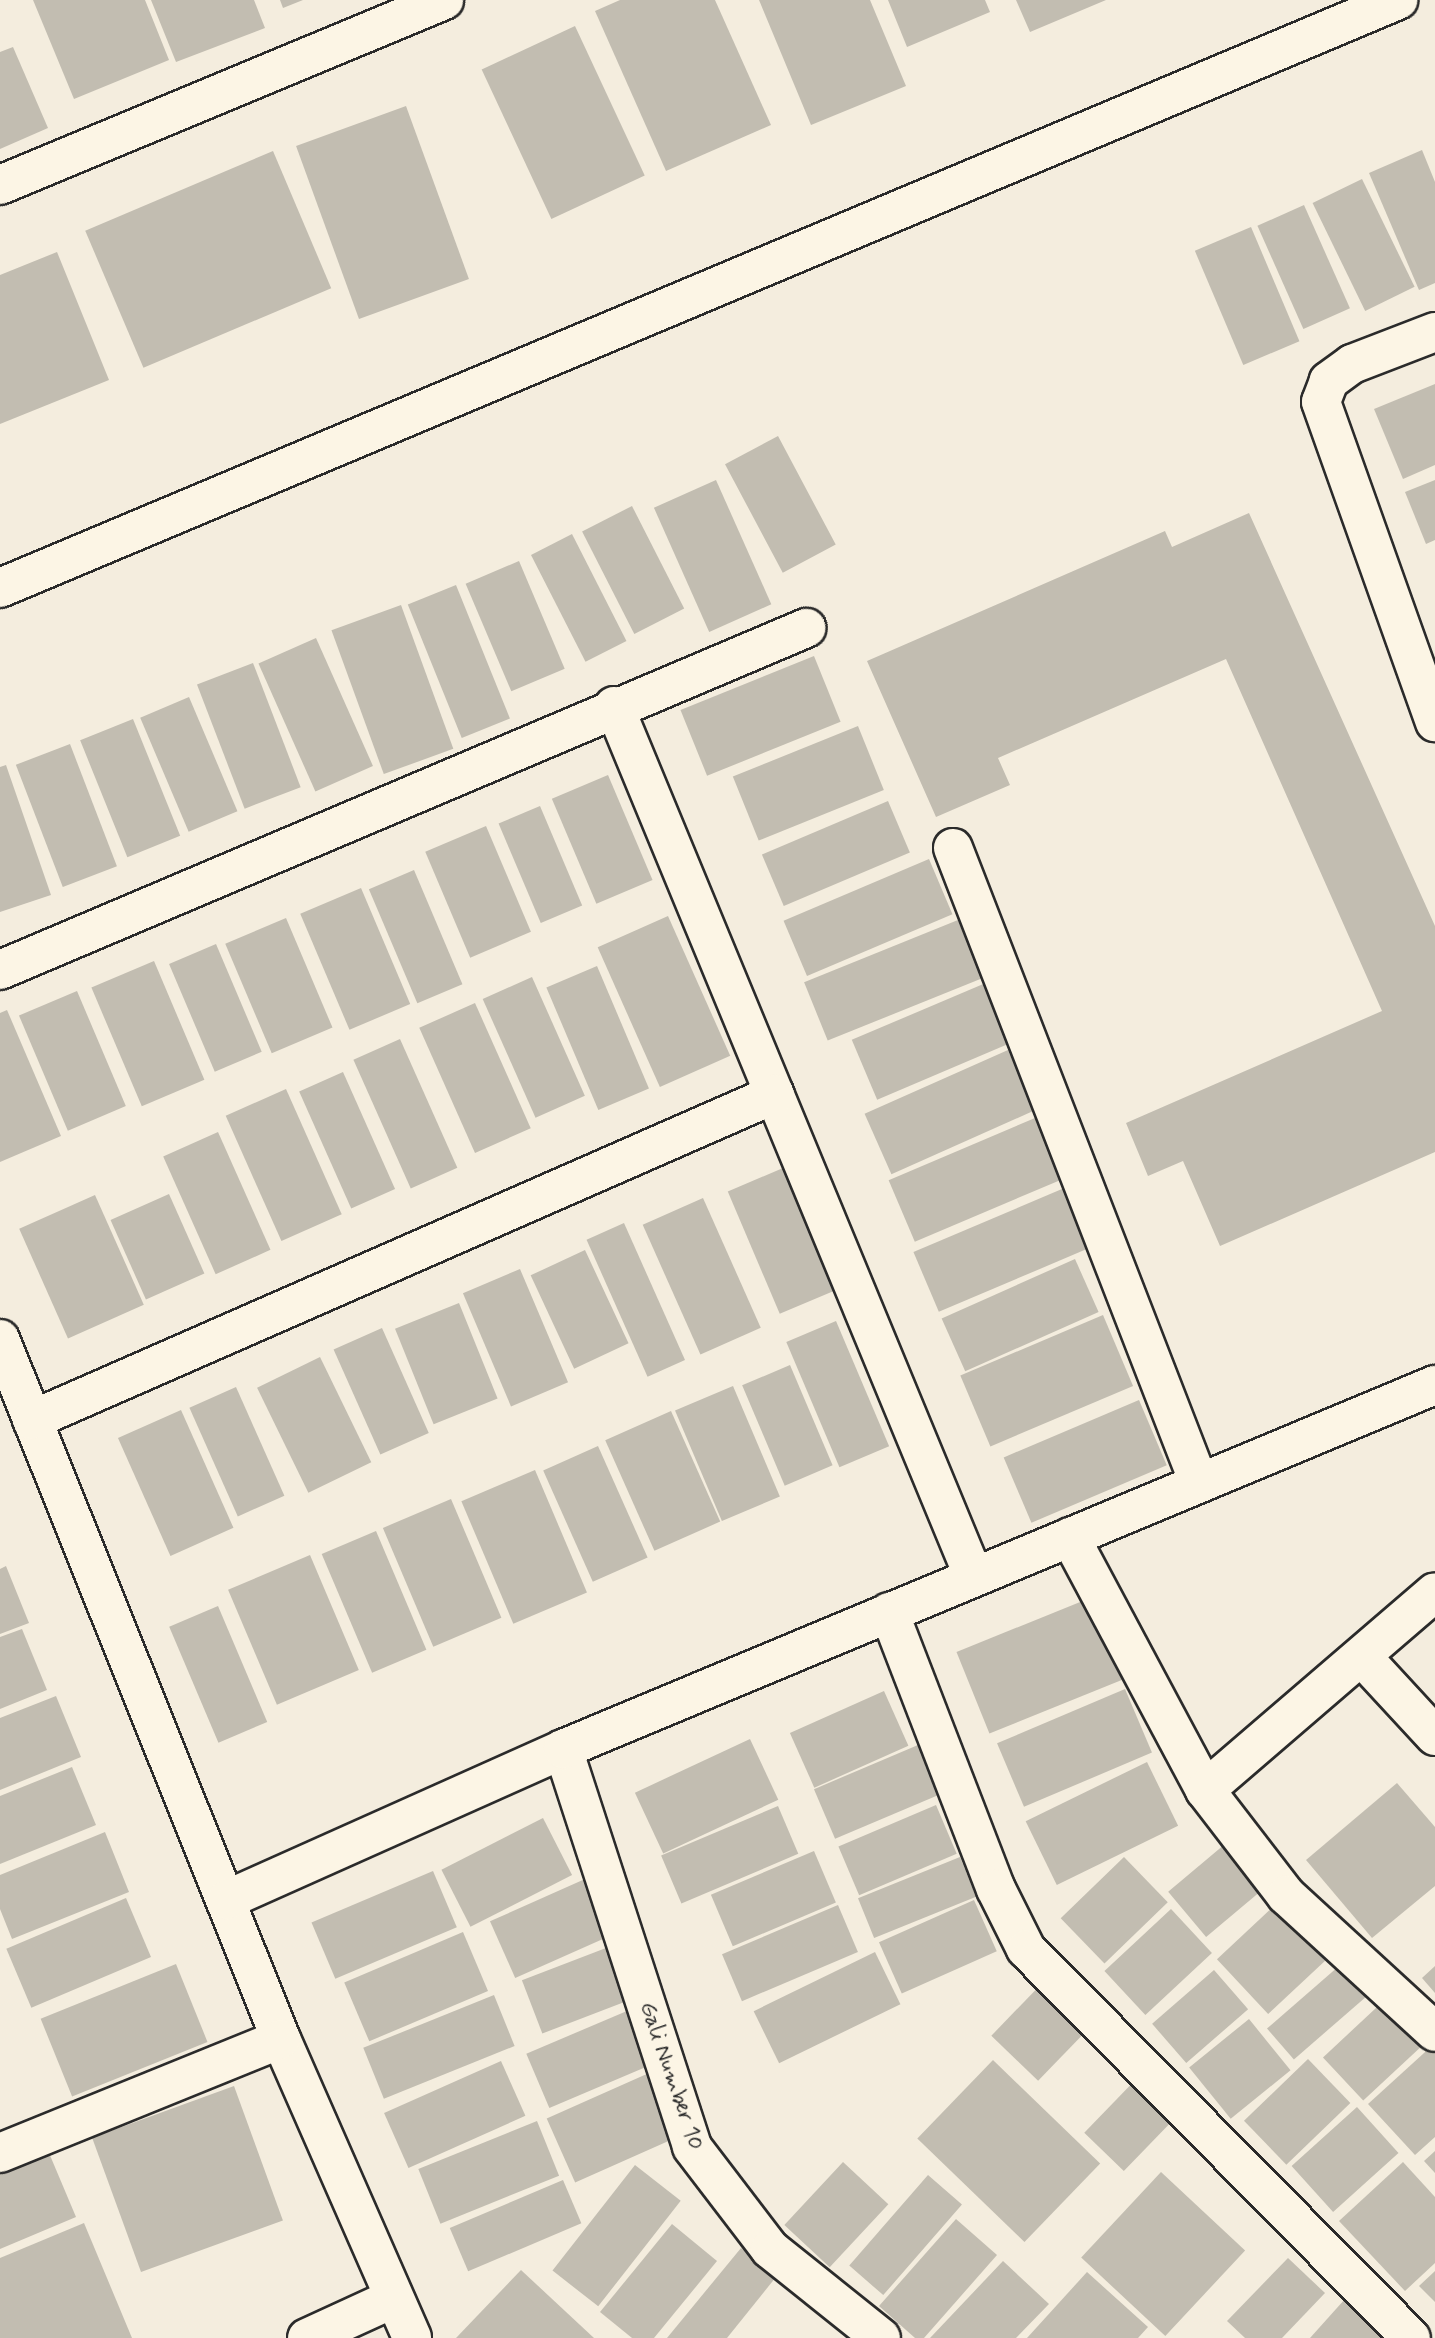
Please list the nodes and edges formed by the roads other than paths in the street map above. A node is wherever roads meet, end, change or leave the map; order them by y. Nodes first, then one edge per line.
1 (444, 0) edge
2 (1398, 0) edge
3 (0, 185) edge
4 (1435, 332) edge
5 (0, 588) edge
6 (806, 628) dead end
7 (614, 706) junction
8 (1435, 722) edge
9 (953, 848) dead end
10 (0, 970) edge
11 (775, 1094) junction
12 (0, 1339) edge
13 (1435, 1385) edge
14 (32, 1420) junction
15 (1199, 1483) junction
16 (1070, 1537) junction
17 (973, 1575) junction
18 (1435, 1592) edge
19 (889, 1612) junction
20 (1363, 1658) junction
21 (1435, 1736) edge
22 (562, 1749) junction
23 (1205, 1790) junction
24 (226, 1900) junction
25 (1435, 2032) edge
26 (281, 2039) junction
27 (0, 2153) edge
28 (392, 2299) junction
29 (307, 2338) edge
30 (412, 2338) edge
31 (881, 2338) edge
32 (1411, 2338) edge

1 - 3 street
2 - 5 street
4 - 8 street
6 - 7 street
7 - 10 street
7 - 11 street
9 - 15 street
11 - 14 street
11 - 17 street
12 - 14 street
13 - 15 street
14 - 24 street
15 - 16 street
16 - 17 street
16 - 23 street
17 - 19 street
18 - 20 street
19 - 22 street
19 - 32 street
20 - 21 street
20 - 23 street
22 - 24 street
22 - 31 street, Gali Number 10
23 - 25 street
24 - 26 street
26 - 27 street
26 - 28 street
28 - 29 street
28 - 30 street

